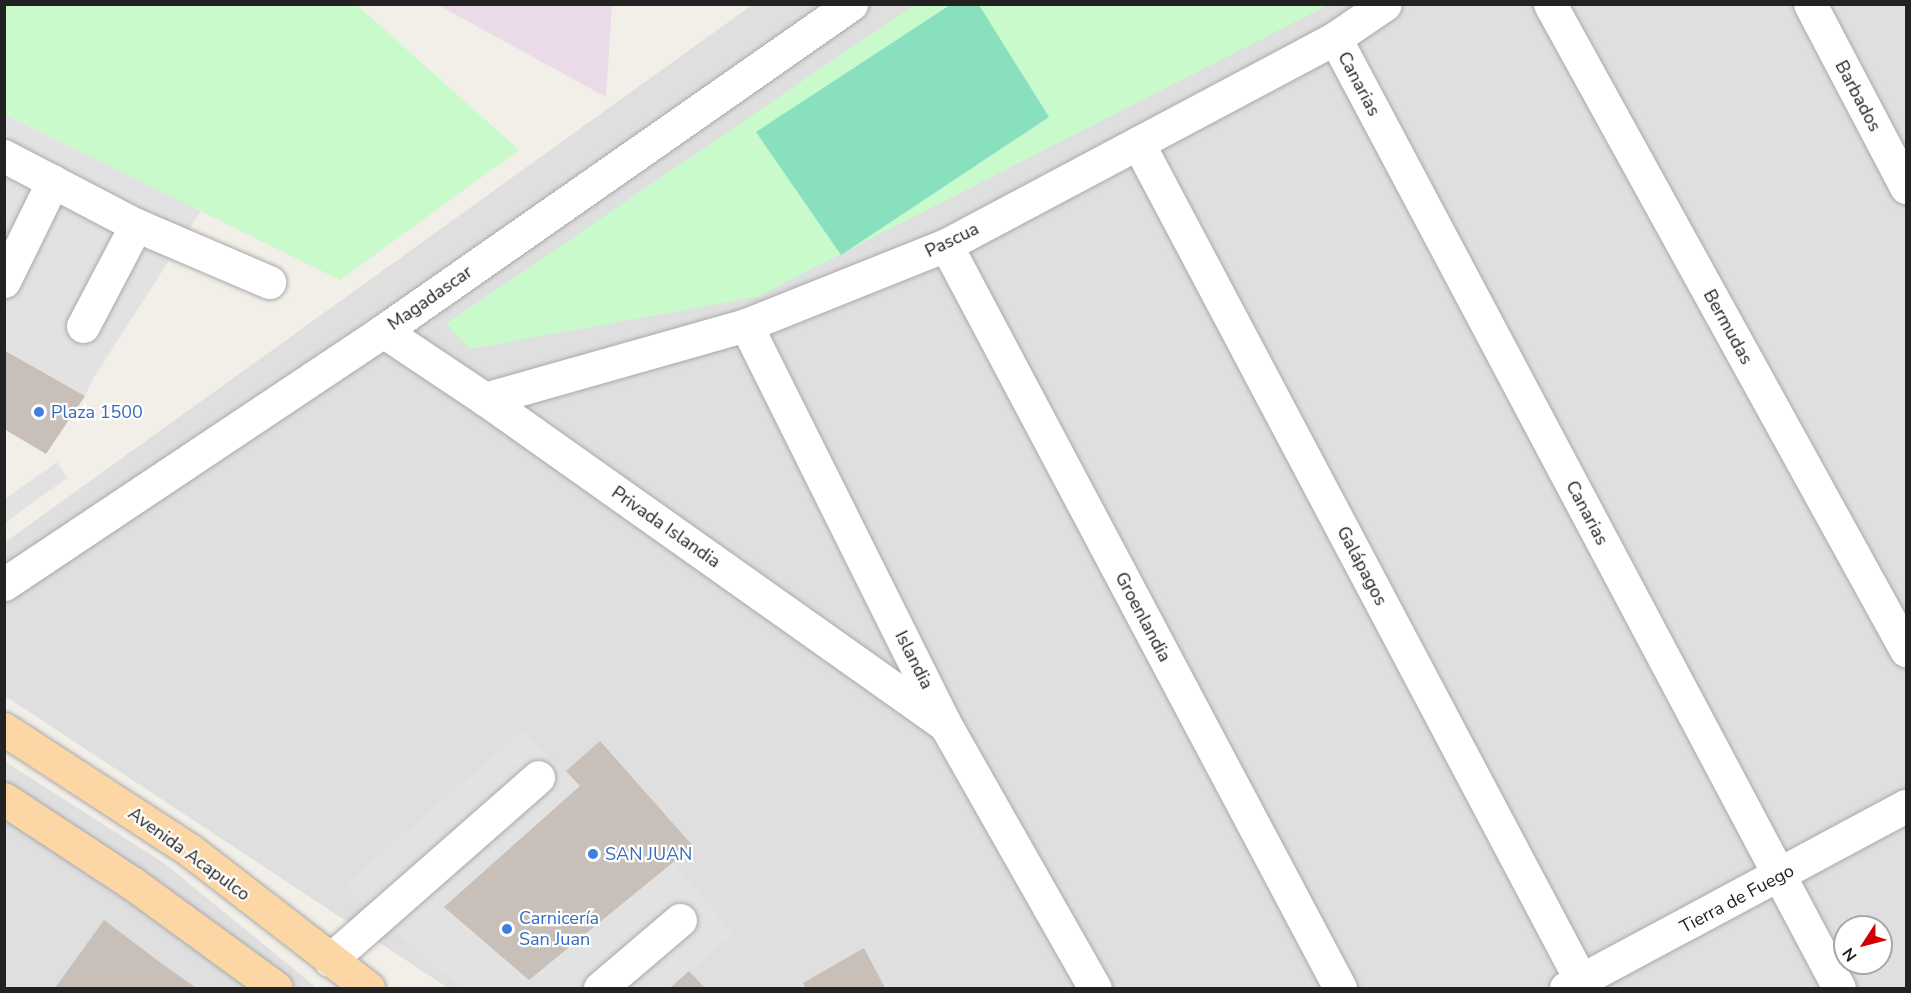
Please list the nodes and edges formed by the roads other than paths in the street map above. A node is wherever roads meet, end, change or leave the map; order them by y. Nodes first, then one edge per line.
1 (851, 4) edge
2 (1385, 4) edge
3 (1550, 4) edge
4 (1810, 4) edge
5 (1335, 38) junction
6 (1138, 143) junction
7 (4, 156) edge
8 (52, 181) junction
9 (1906, 187) edge
10 (136, 225) junction
11 (946, 246) junction
12 (4, 281) edge
13 (268, 282) dead end
14 (747, 325) junction
15 (83, 326) dead end
16 (383, 331) junction
17 (485, 399) junction
18 (4, 584) edge
19 (1906, 650) edge
20 (946, 726) junction
21 (4, 729) edge
22 (538, 777) dead end
23 (4, 799) edge
24 (1906, 806) edge
25 (1780, 877) junction
26 (680, 920) dead end
27 (330, 960) junction
28 (1578, 986) edge
29 (276, 988) edge
30 (368, 988) edge
31 (600, 988) edge
32 (1095, 988) edge
33 (1340, 988) edge
34 (1839, 988) edge

1 - 16 street, Magadascar
2 - 5 street, Pascua
3 - 19 street, Bermudas
4 - 9 street, Barbados
5 - 6 street, Pascua
5 - 25 street, Canarias
6 - 11 street, Pascua
6 - 28 street, Galápagos
7 - 8 street
8 - 10 street
8 - 12 street
10 - 13 street
10 - 15 street
11 - 14 street, Pascua
11 - 33 street, Groenlandia
14 - 17 street, Pascua
14 - 20 street, Islandia
16 - 17 street, Privada Islandia
16 - 18 street, Magadascar
17 - 20 street, Privada Islandia
20 - 32 street, Islandia
21 - 27 main road, Avenida Acapulco
22 - 27 street
23 - 29 main road
24 - 25 street, Tierra de Fuego
25 - 28 street, Tierra de Fuego
25 - 34 street, Canarias
26 - 31 street
27 - 30 main road, Avenida Acapulco

